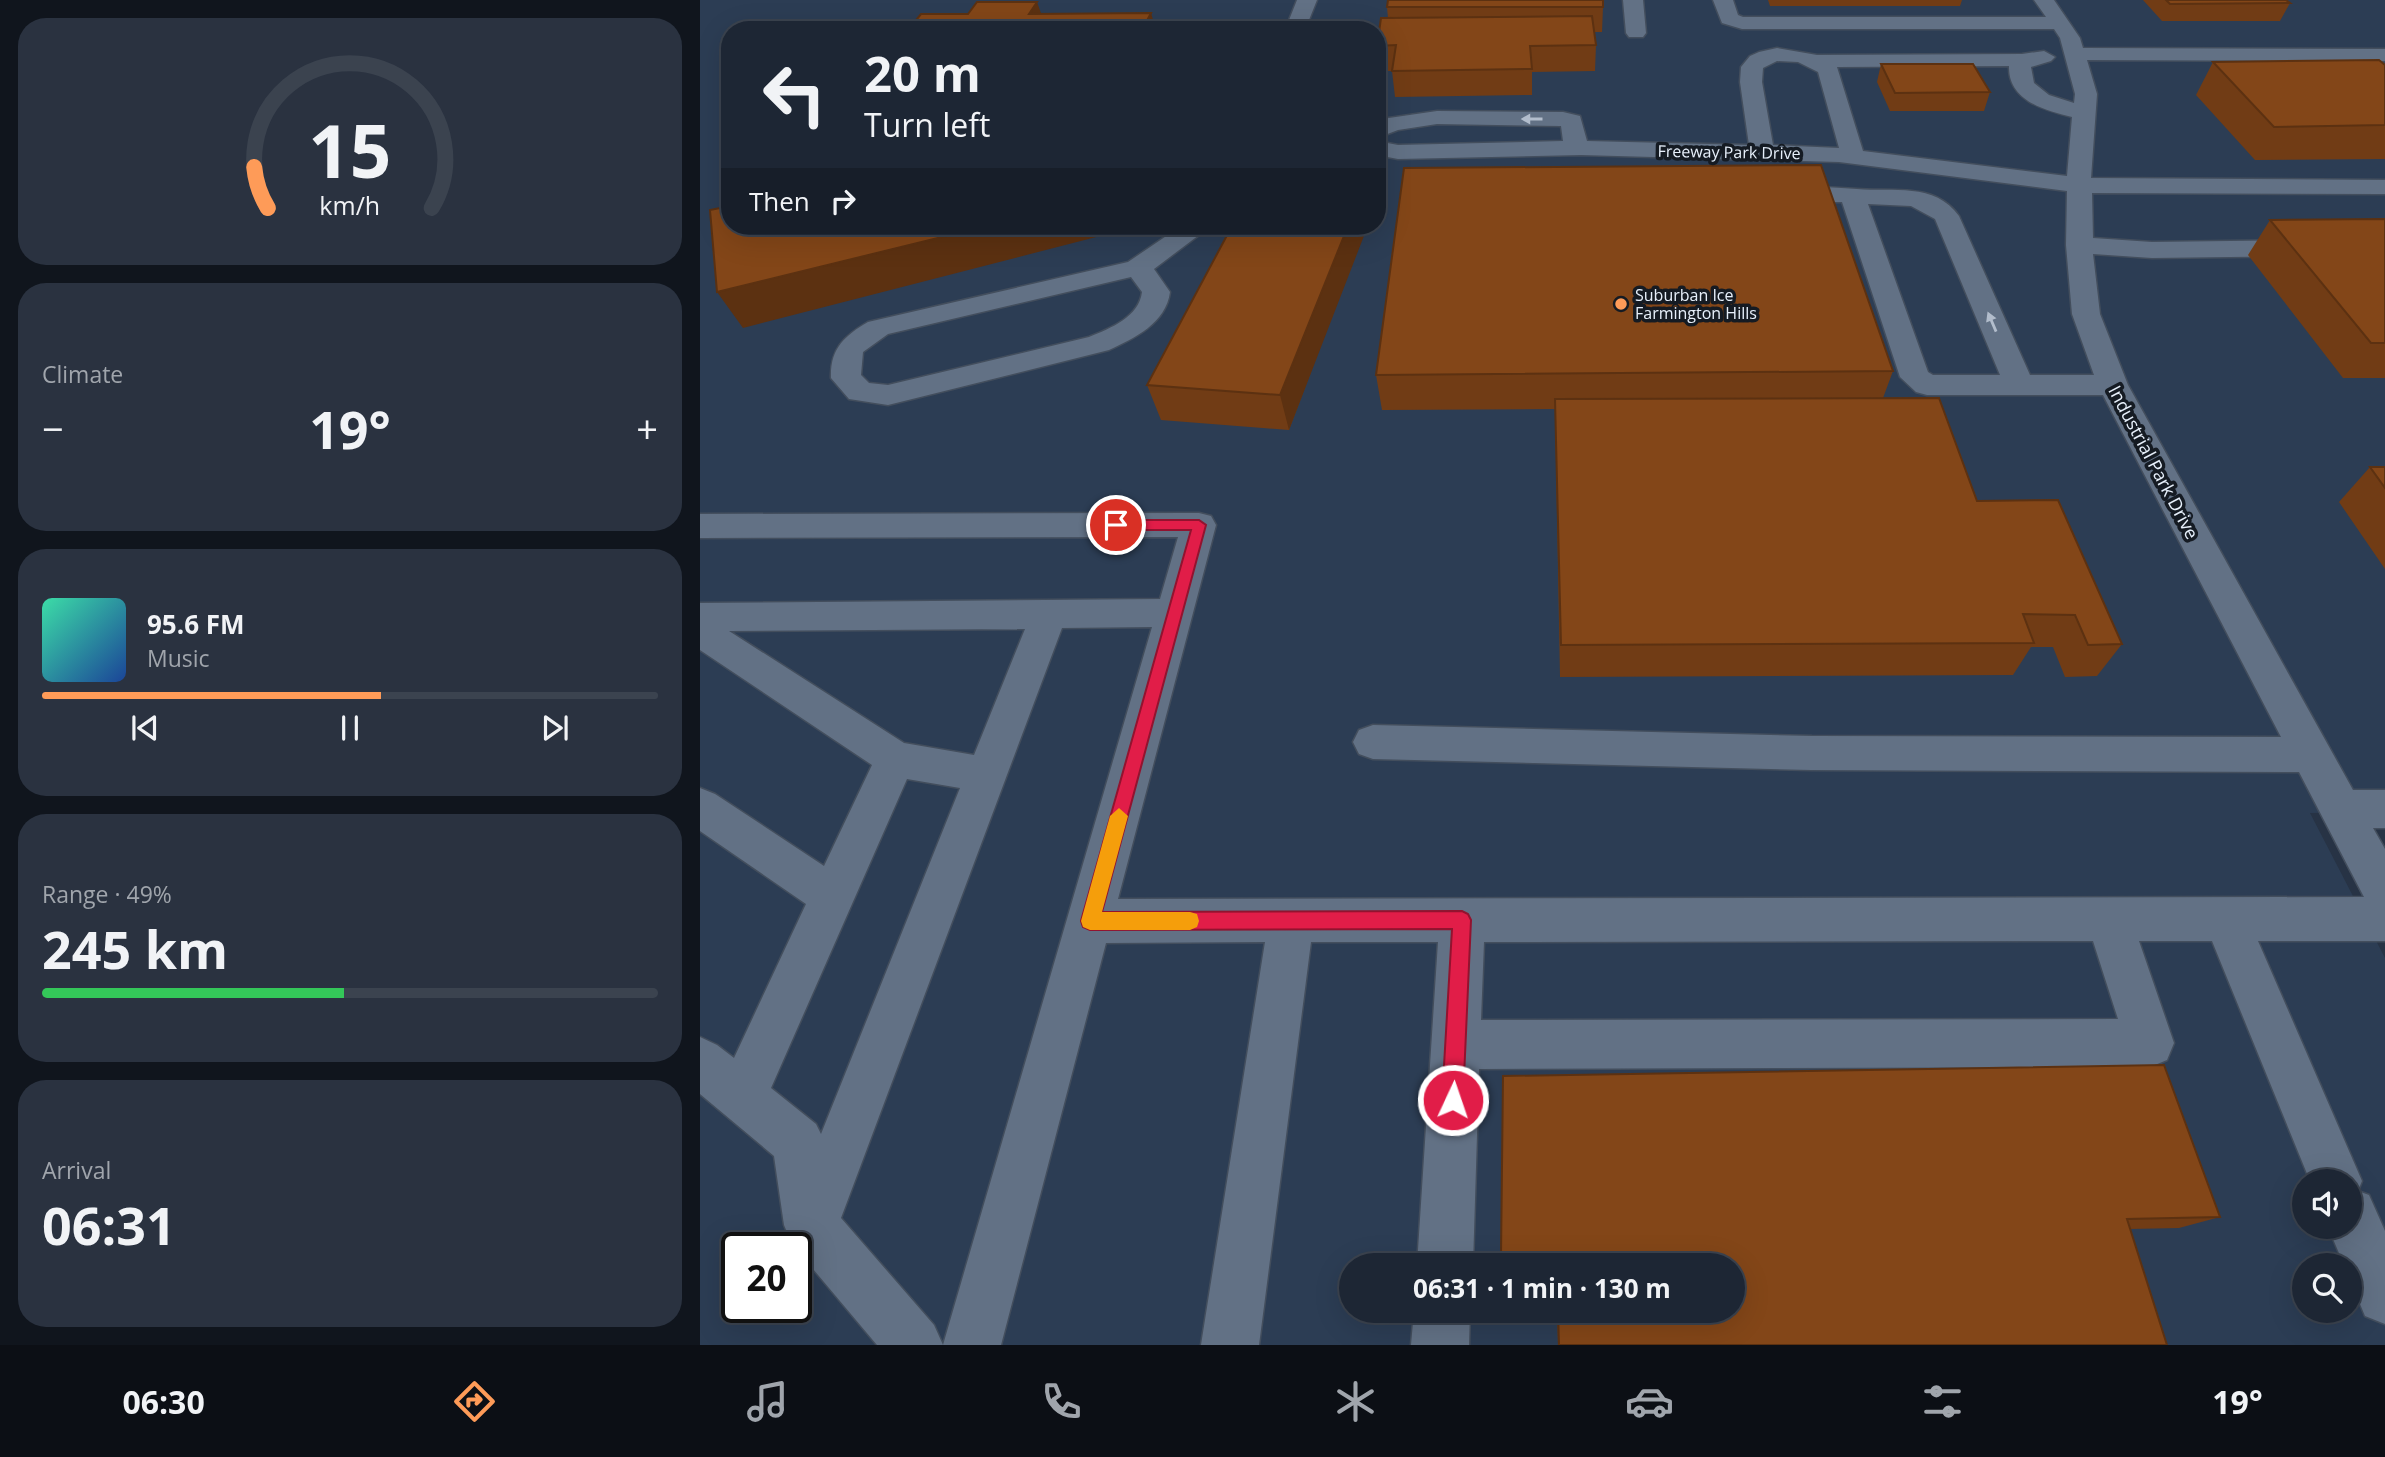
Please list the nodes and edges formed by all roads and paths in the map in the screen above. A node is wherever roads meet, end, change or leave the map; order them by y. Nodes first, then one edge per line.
1 (1307, 0) edge
2 (1633, 0) edge
3 (1723, 0) edge
4 (2052, 12) edge
5 (1298, 21) edge
6 (1636, 33) dead end
7 (2385, 55) edge
8 (2075, 56) junction
9 (2023, 60) junction
10 (1817, 61) junction
11 (2084, 112) junction
12 (1386, 124) edge
13 (1576, 148) junction
14 (1386, 150) edge
15 (1762, 152) junction
16 (1789, 153) junction
17 (1853, 157) junction
18 (2079, 185) junction
19 (2385, 187) edge
20 (1752, 194) edge
21 (1794, 194) junction
22 (1853, 197) junction
23 (1185, 235) edge
24 (2080, 246) junction
25 (2385, 247) edge
26 (1137, 268) junction
27 (2113, 384) junction
28 (2019, 385) junction
29 (700, 526) edge
30 (1175, 613) junction
31 (1049, 614) junction
32 (700, 617) edge
33 (700, 631) edge
34 (1373, 742) dead end
35 (2311, 755) junction
36 (895, 759) junction
37 (986, 775) junction
38 (700, 807) edge
39 (2340, 809) junction
40 (2385, 809) edge
41 (2385, 892) edge
42 (833, 897) junction
43 (2385, 919) edge
44 (1291, 920) junction
45 (1462, 920) junction
46 (2109, 920) junction
47 (2226, 920) junction
48 (1090, 921) junction
49 (1456, 1045) junction
50 (700, 1062) edge
51 (742, 1096) junction
52 (2331, 1169) edge
53 (811, 1225) junction
54 (2361, 1239) edge
55 (1445, 1253) edge
56 (2385, 1296) edge
57 (1441, 1323) edge
58 (914, 1345) edge
59 (972, 1345) edge
60 (1230, 1345) edge
61 (1440, 1345) edge

1 - 5 street
2 - 6 street
3 - 4 street
4 - 8 street, Industrial Park Drive
7 - 8 street
8 - 9 street
8 - 11 street, Industrial Park Drive
9 - 10 street
9 - 11 street
10 - 15 street
10 - 17 street
11 - 18 street, Industrial Park Drive
13 -> 12 street
13 - 14 street, Freeway Park Drive
13 - 15 street, Freeway Park Drive
15 - 16 street, Freeway Park Drive
16 - 17 street, Freeway Park Drive
16 - 21 street
17 - 18 street, Freeway Park Drive
18 - 19 street, Freeway Park Drive
18 - 24 street, Industrial Park Drive
20 - 21 street
21 - 22 street
28 -> 22 street
22 - 28 street
23 - 26 street
24 - 25 street
24 - 27 street, Industrial Park Drive
26 - 26 street
27 - 28 street
27 - 35 street, Industrial Park Drive
29 - 30 street
30 - 31 street
30 - 48 street
31 - 32 street
31 - 37 street
33 - 36 street
34 - 35 street
35 - 39 street, Industrial Park Drive
36 - 37 street
36 - 42 street
37 - 53 street
38 - 42 street
39 - 40 street
39 - 41 street, Industrial Park Drive
42 - 51 street
43 - 47 street
44 - 45 street
44 - 48 street
44 - 60 street
45 - 46 street
45 - 49 street
46 - 47 street
46 - 49 street
47 - 52 street
48 - 59 street
49 - 55 street
50 - 51 street
51 - 53 street
53 - 58 street
54 - 56 street
57 - 61 street

